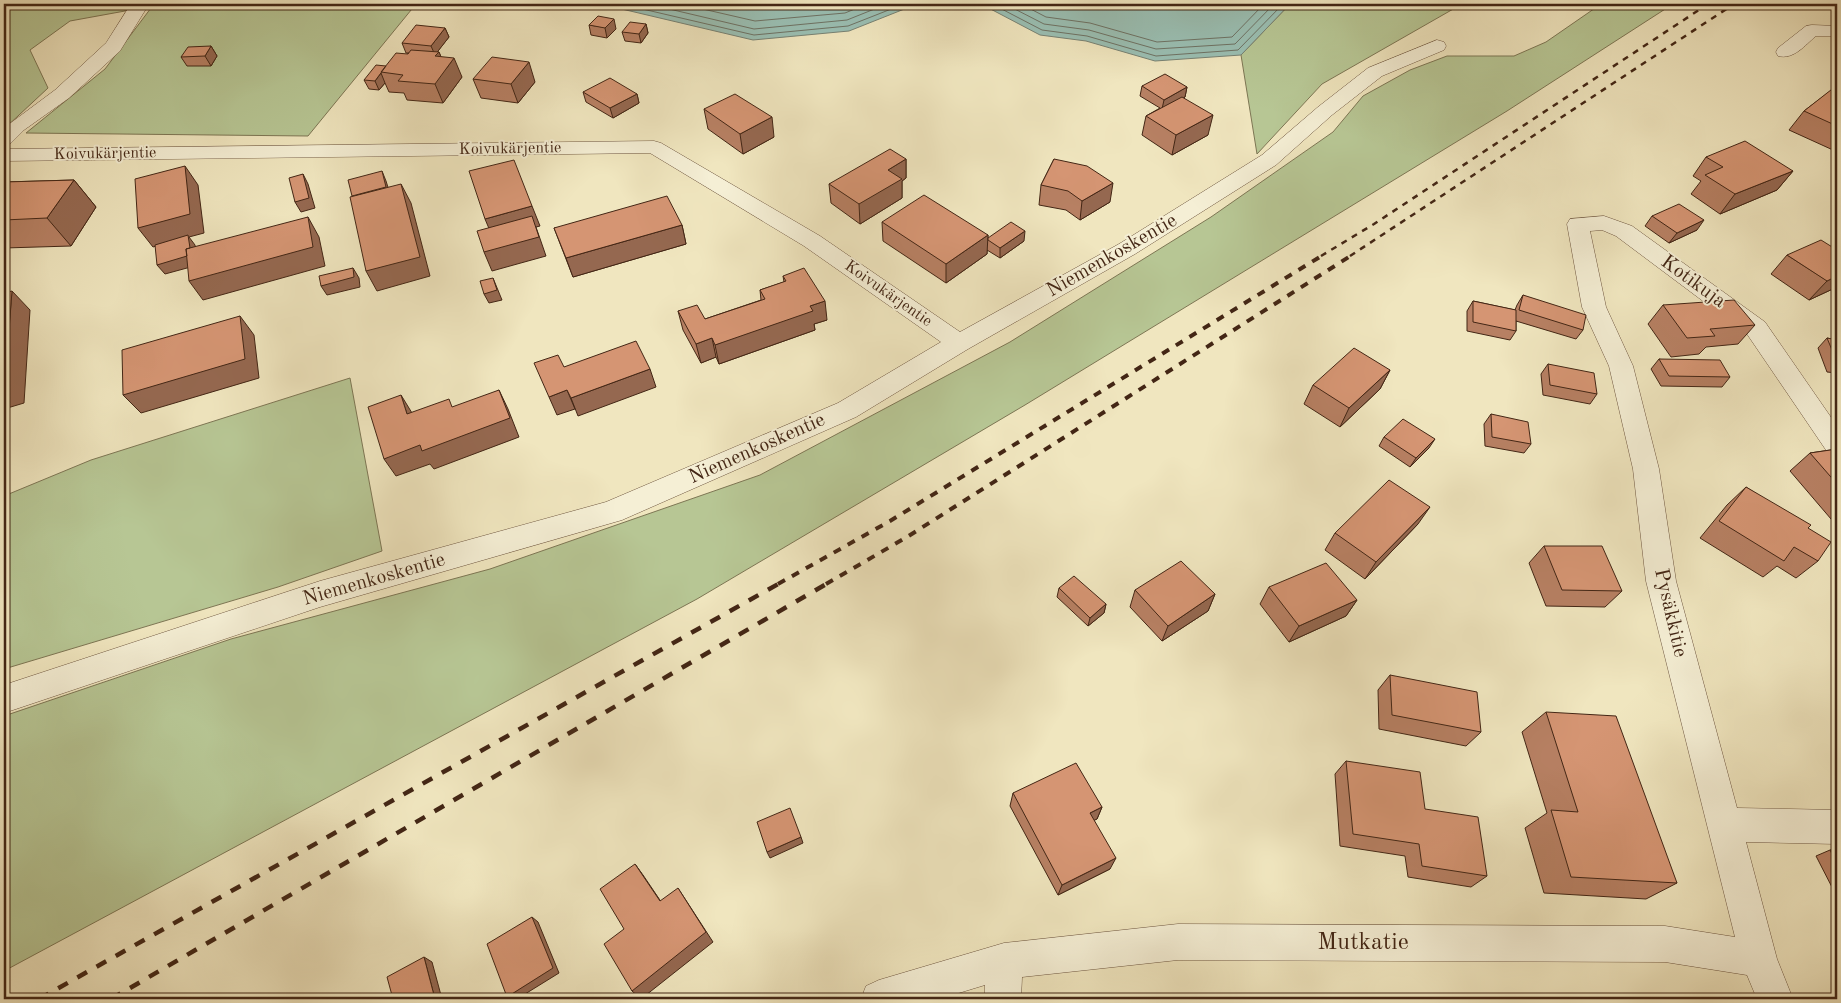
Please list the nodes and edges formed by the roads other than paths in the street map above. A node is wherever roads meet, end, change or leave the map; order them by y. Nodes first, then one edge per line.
1 (140, 4) edge
2 (1837, 30) edge
3 (1437, 46) dead end
4 (1785, 52) dead end
5 (4, 139) edge
6 (4, 155) edge
7 (1578, 224) joint
8 (960, 343) junction
9 (1837, 446) edge
10 (4, 699) edge
11 (1725, 826) junction
12 (1837, 827) edge
13 (1759, 959) junction
14 (1004, 961) junction
15 (879, 999) edge
16 (1003, 999) edge
17 (1775, 999) edge

1 - 5 street
2 - 4 street
3 - 8 street, Niemenkoskentie
6 - 8 street, Koivukärjentie
7 - 9 street, Kotikuja
7 - 11 street, Pysäkkitie
8 - 10 street, Niemenkoskentie
11 - 12 street
11 - 13 street, Pysäkkitie
13 - 14 street, Mutkatie
13 - 17 street, Pysäkkitie
14 - 15 street, Mutkatie
14 - 16 street

